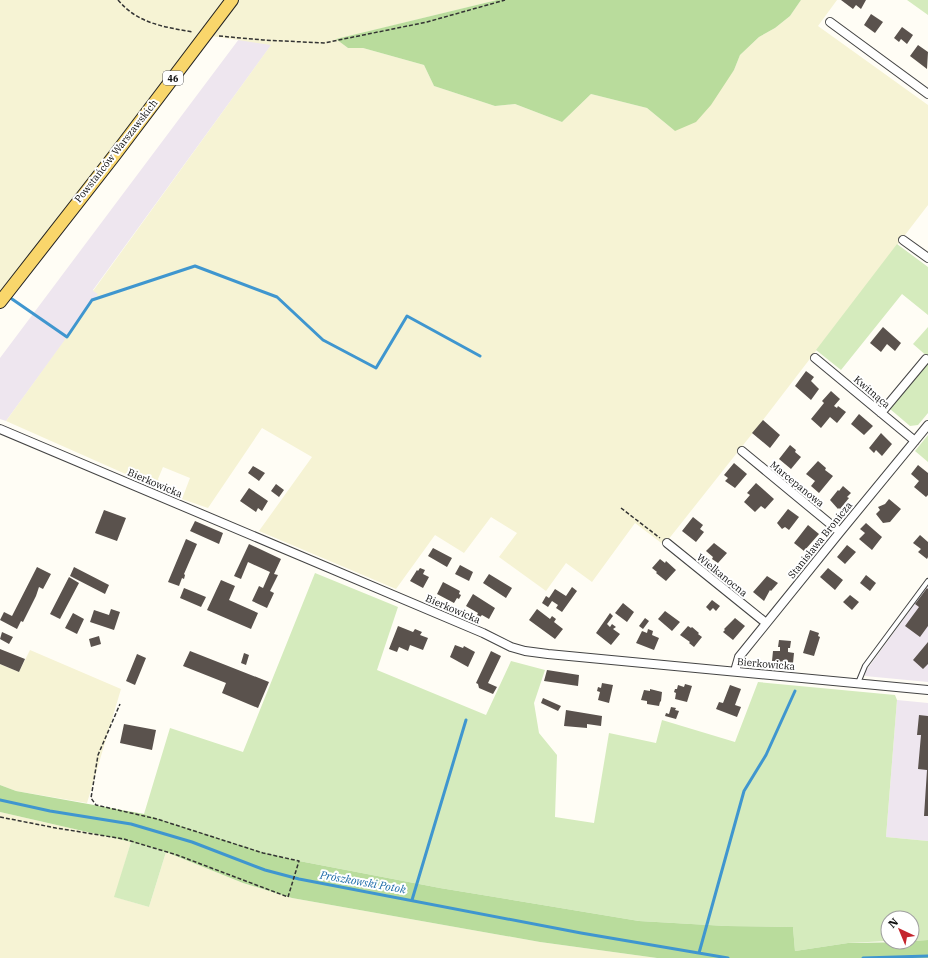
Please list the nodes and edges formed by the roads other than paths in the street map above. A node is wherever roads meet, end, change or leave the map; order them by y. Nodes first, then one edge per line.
1 (232, 0) edge
2 (830, 22) dead end
3 (928, 94) edge
4 (903, 240) dead end
5 (928, 258) edge
6 (0, 302) edge
7 (815, 358) dead end
8 (926, 359) dead end
9 (882, 413) junction
10 (928, 425) edge
11 (0, 428) edge
12 (915, 441) junction
13 (742, 451) dead end
14 (840, 532) junction
15 (667, 543) road end
16 (928, 581) edge
17 (766, 623) junction
18 (735, 671) junction
19 (858, 683) junction
20 (928, 690) edge

1 - 6 main road, Powstańców Warszawskich / 46
2 - 3 street
4 - 5 street
7 - 9 street, Kwitnąca
8 - 9 street
9 - 12 street, Kwitnąca
10 - 12 street, Stanisława Bronicza
11 - 18 street, Bierkowicka
12 - 14 street, Stanisława Bronicza
13 - 14 street, Marcepanowa
14 - 17 street, Stanisława Bronicza
15 - 17 street, Wielkanocna
16 - 19 lane
17 - 18 street, Stanisława Bronicza
18 - 19 street, Bierkowicka
19 - 20 street, Bierkowicka

